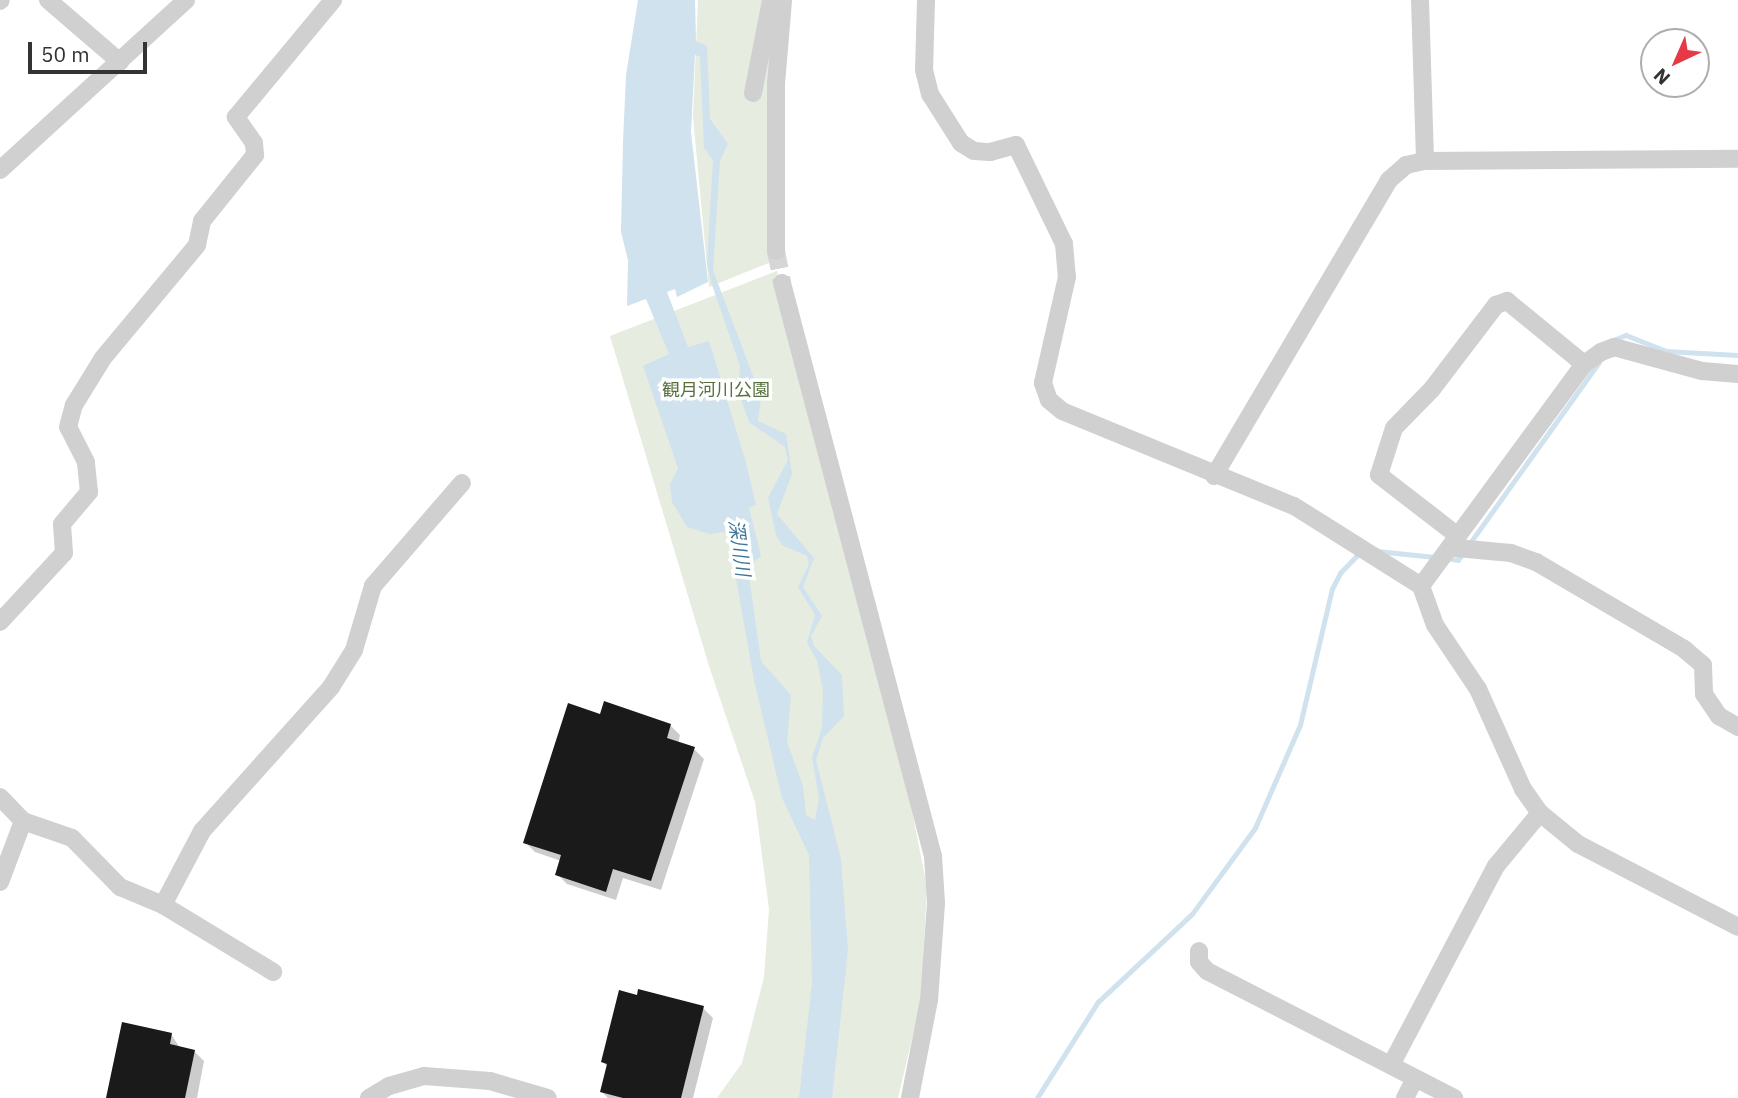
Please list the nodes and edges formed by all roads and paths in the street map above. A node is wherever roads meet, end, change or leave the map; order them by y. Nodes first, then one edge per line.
1 (48, 0) edge
2 (186, 0) edge
3 (333, 0) edge
4 (772, 0) edge
5 (783, 0) edge
6 (926, 0) edge
7 (1420, 0) edge
8 (120, 62) junction
9 (753, 93) dead end
10 (1738, 159) edge
11 (1425, 161) junction
12 (0, 170) edge
13 (776, 251) tunnel mouth
14 (782, 283) tunnel mouth
15 (1584, 365) junction
16 (1738, 374) edge
17 (1213, 476) junction
18 (462, 483) dead end
19 (1456, 539) junction
20 (1421, 586) junction
21 (0, 622) edge
22 (1738, 727) edge
23 (0, 797) edge
24 (1540, 813) junction
25 (23, 821) junction
26 (0, 881) edge
27 (163, 905) junction
28 (1738, 927) edge
29 (1199, 951) dead end
30 (273, 972) dead end
31 (1391, 1065) junction
32 (1415, 1078) junction
33 (369, 1098) edge
34 (548, 1098) edge
35 (910, 1098) edge
36 (1405, 1098) edge
37 (1454, 1098) edge

1 - 8 street
2 - 8 street
3 - 21 street
4 - 9 street
5 - 13 street
6 - 17 street
7 - 11 street
8 - 12 street
10 - 11 street
11 - 17 street
14 - 35 street
15 - 16 street
15 - 19 street
15 - 19 street
17 - 20 street
18 - 27 street
19 - 20 street
19 - 22 street
20 - 24 street
23 - 25 street
24 - 28 street
24 - 31 street
25 - 26 street
25 - 27 street
27 - 30 street
29 - 31 street
31 - 32 street
32 - 36 street
32 - 37 street
33 - 34 street

